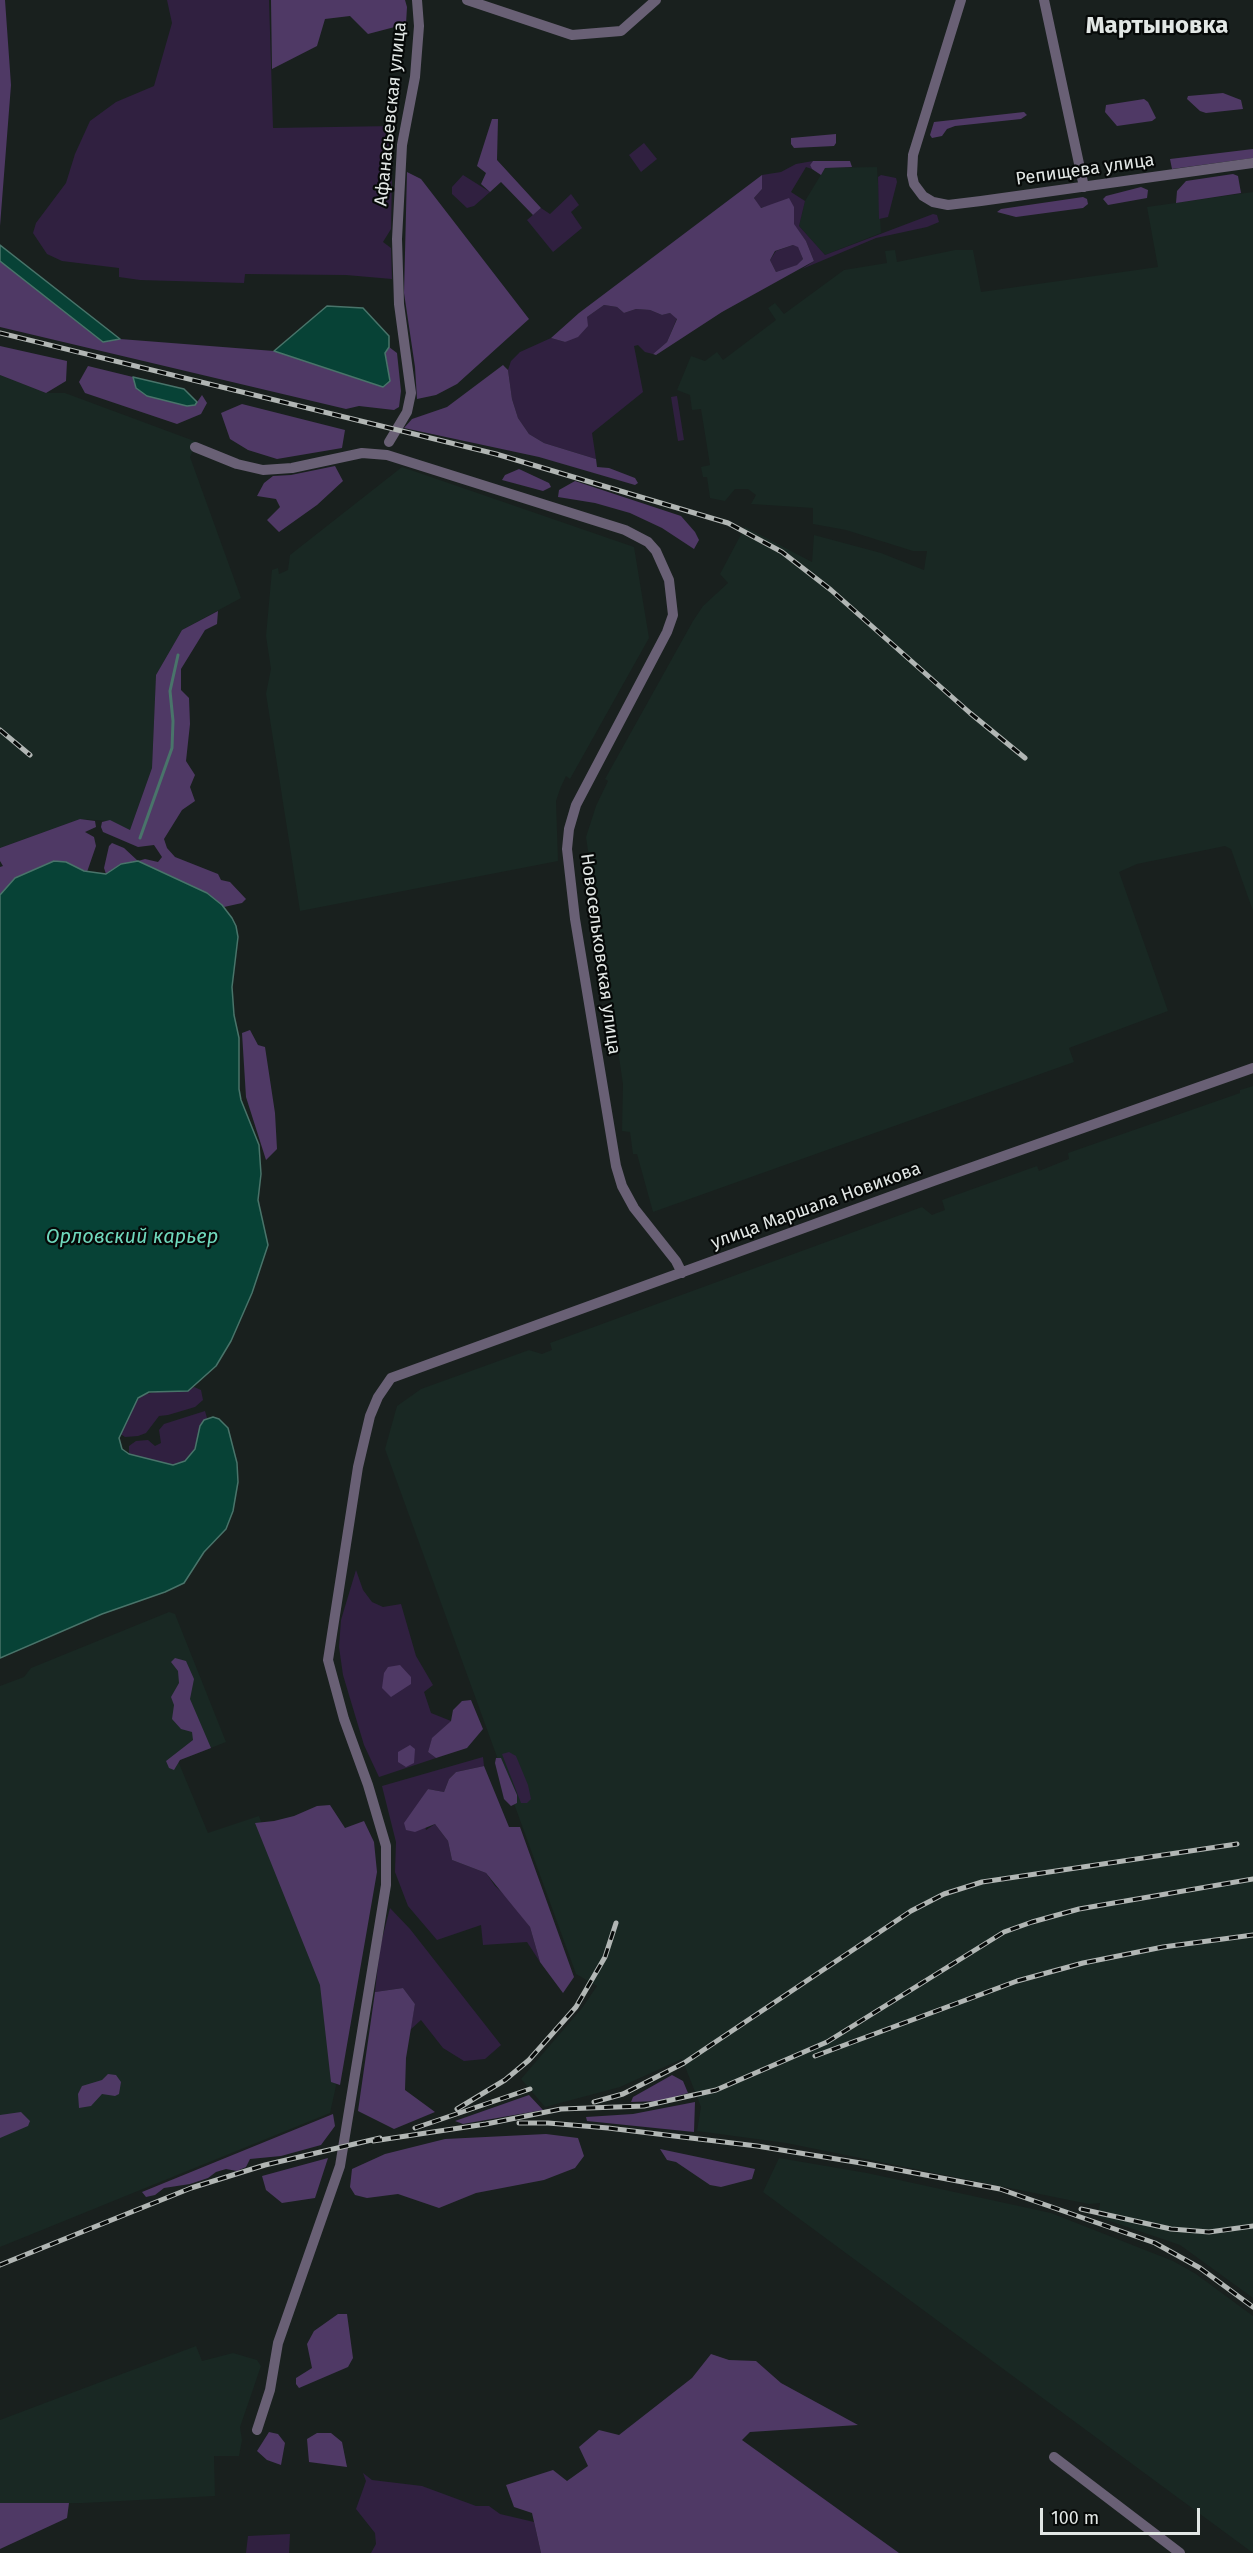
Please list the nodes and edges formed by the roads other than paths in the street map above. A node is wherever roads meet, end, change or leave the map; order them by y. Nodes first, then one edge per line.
1 (417, 0) edge
2 (467, 0) edge
3 (656, 0) edge
4 (961, 0) edge
5 (1044, 0) edge
6 (1253, 163) edge
7 (1084, 187) junction
8 (389, 442) dead end
9 (195, 447) dead end
10 (1253, 1068) edge
11 (682, 1273) junction
12 (257, 2430) dead end
13 (1054, 2457) dead end
14 (1180, 2553) edge

1 - 8 street, Афанасьевская улица
2 - 3 street
4 - 7 street, Репищева улица
5 - 7 street
6 - 7 street, Репищева улица
9 - 11 street, Новосельковская улица
10 - 11 street, улица Маршала Новикова
11 - 12 street, улица Маршала Новикова
13 - 14 street

